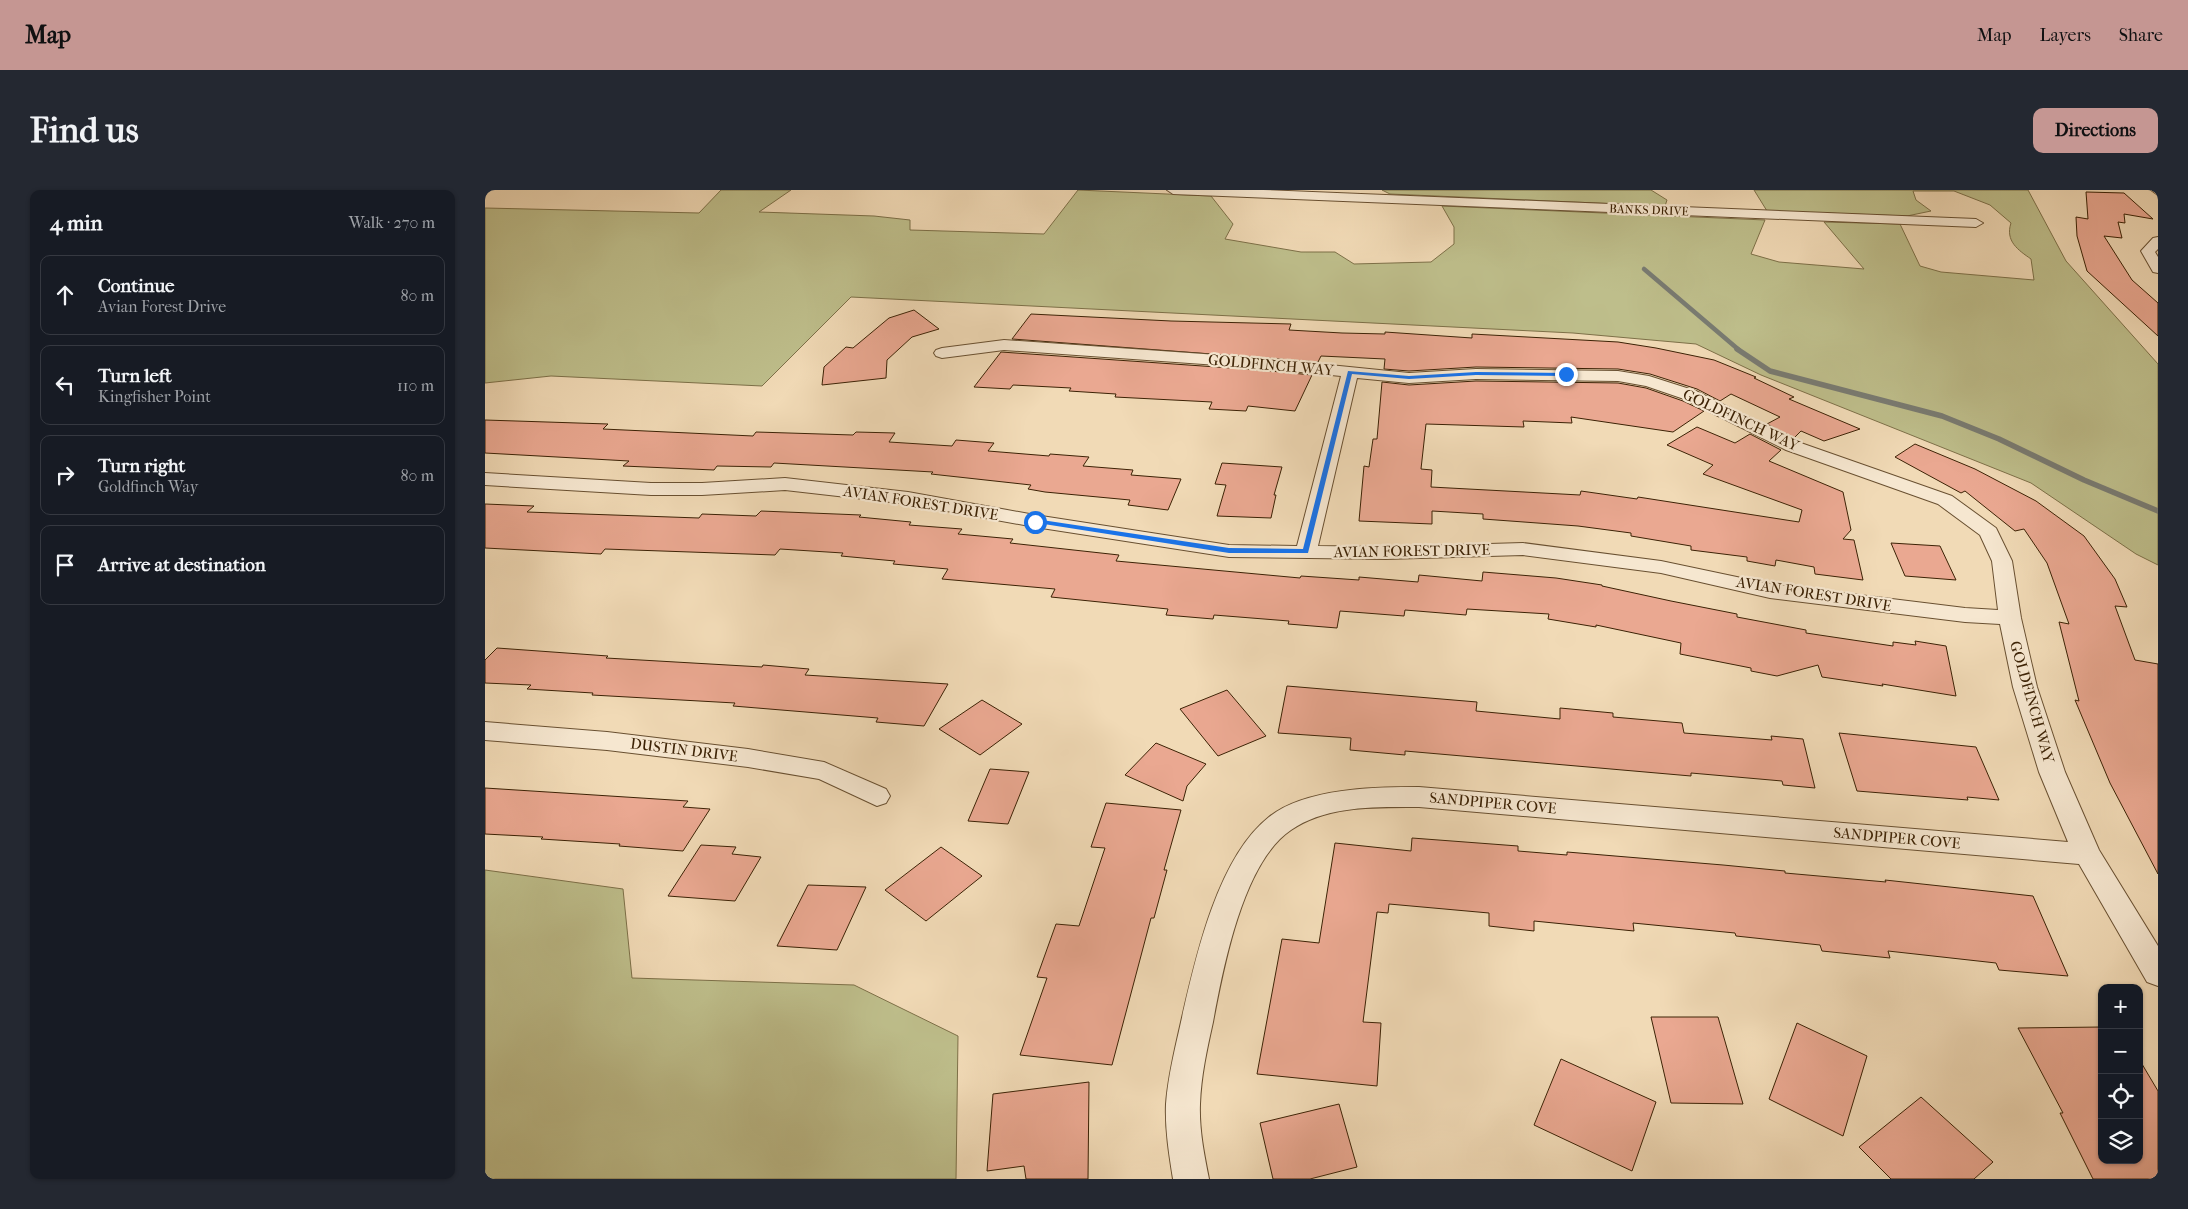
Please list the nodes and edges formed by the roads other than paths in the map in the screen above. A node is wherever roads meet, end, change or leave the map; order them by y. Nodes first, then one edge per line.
1 (1173, 190) edge
2 (1976, 223) dead end
3 (2158, 240) edge
4 (2158, 269) edge
5 (942, 353) dead end
6 (1350, 372) junction
7 (485, 479) edge
8 (1305, 552) junction
9 (2010, 618) junction
10 (485, 731) edge
11 (877, 796) dead end
12 (2087, 854) junction
13 (2158, 973) edge
14 (1191, 1179) edge

1 - 2 street, BANKS DRIVE
3 - 4 street
5 - 6 street, GOLDFINCH WAY
6 - 8 street
6 - 9 street, GOLDFINCH WAY
7 - 8 street, AVIAN FOREST DRIVE
8 - 9 street, AVIAN FOREST DRIVE
9 - 12 street, GOLDFINCH WAY
10 - 11 street, DUSTIN DRIVE
12 - 13 street, GOLDFINCH WAY
12 - 14 street, SANDPIPER COVE

